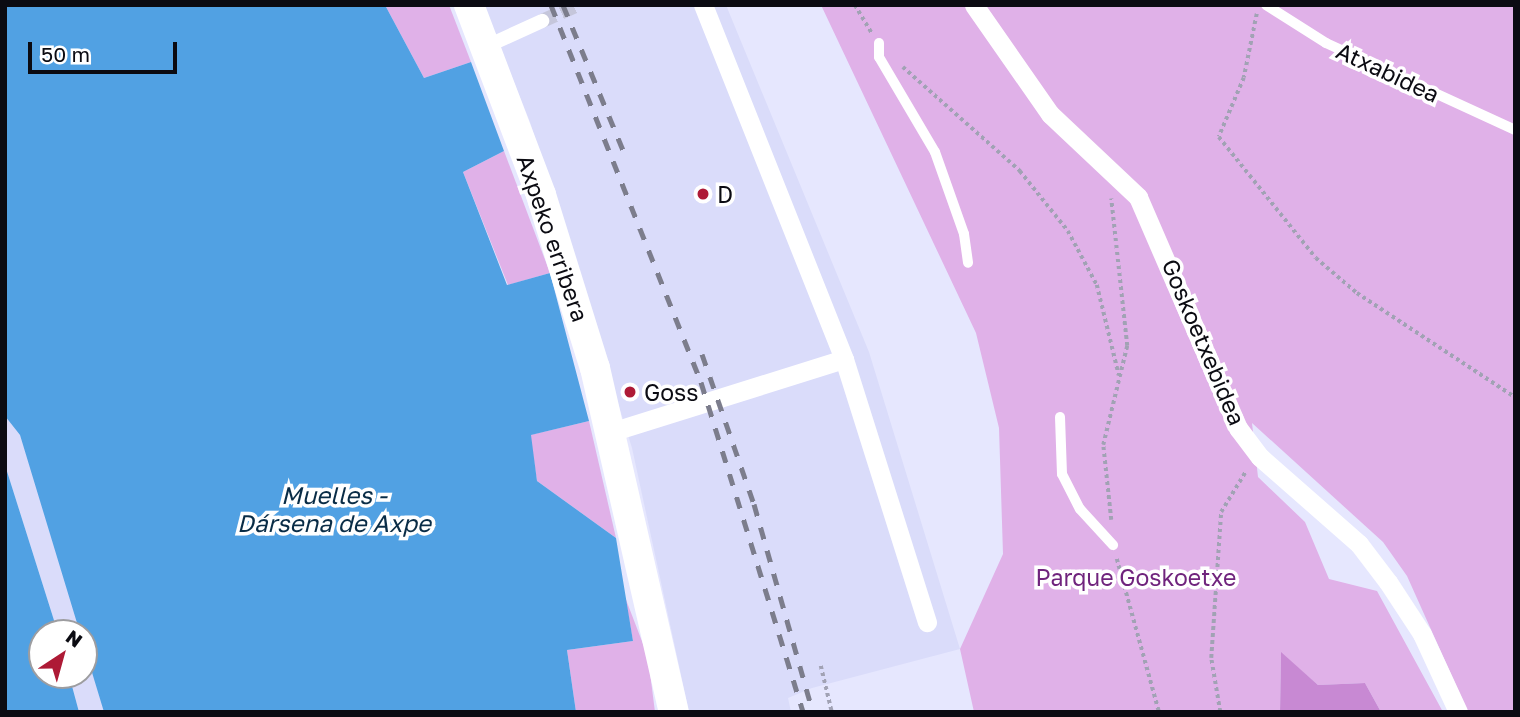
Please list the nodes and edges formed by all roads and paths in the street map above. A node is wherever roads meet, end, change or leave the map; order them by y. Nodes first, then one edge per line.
1 (469, 5) edge
2 (703, 5) edge
3 (855, 5) edge
4 (974, 5) edge
5 (1259, 5) edge
6 (1266, 5) edge
7 (542, 21) tunnel mouth
8 (878, 43) junction
9 (485, 47) junction
10 (1515, 130) edge
11 (1114, 172) junction
12 (968, 263) dead end
13 (844, 359) junction
14 (1119, 377) junction
15 (1515, 397) edge
16 (1060, 416) dead end
17 (611, 432) junction
18 (1259, 457) junction
19 (1113, 545) junction
20 (927, 622) dead end
21 (821, 666) dead end
22 (674, 712) edge
23 (832, 712) edge
24 (934, 712) edge
25 (954, 712) edge
26 (1159, 712) edge
27 (1220, 712) edge
28 (1458, 712) edge

1 - 9 main road, Axpeko erribera
2 - 13 street
3 - 8 path
4 - 11 street, Goskoetxebidea
5 - 15 path
6 - 10 lane, Atxabidea
7 - 9 street
8 - 12 lane
8 - 14 path
9 - 17 main road, Axpeko erribera
11 - 14 path
11 - 18 street, Goskoetxebidea
13 - 17 street
13 - 20 street
14 - 19 path
16 - 19 lane
17 - 22 main road, Axpeko erribera
18 - 27 path
18 - 28 street, Goskoetxebidea
19 - 26 path
21 - 23 path
24 - 25 path

